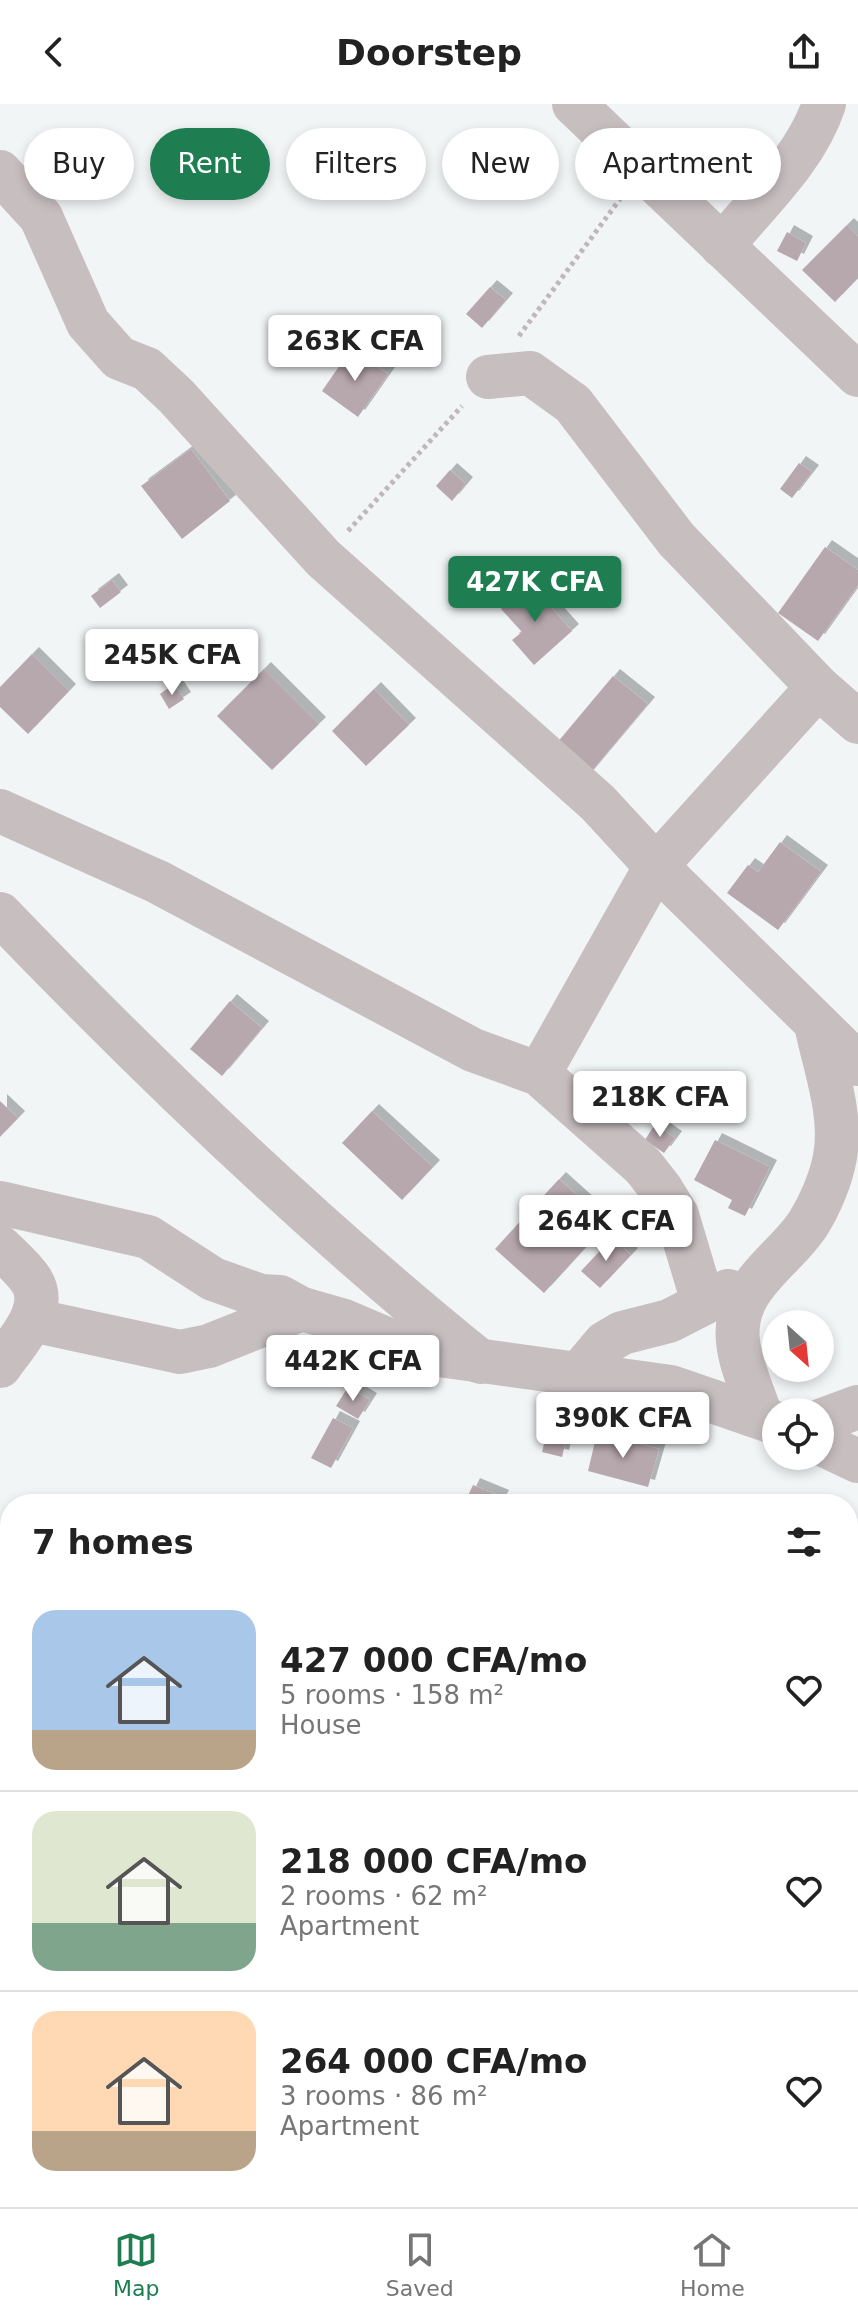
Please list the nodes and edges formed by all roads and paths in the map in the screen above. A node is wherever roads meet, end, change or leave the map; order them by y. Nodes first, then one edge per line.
1 (574, 104) edge
2 (824, 104) edge
3 (0, 172) edge
4 (722, 246) junction
5 (858, 375) edge
6 (488, 377) dead end
7 (818, 687) junction
8 (858, 722) edge
9 (0, 811) edge
10 (656, 866) junction
11 (0, 914) edge
12 (816, 1024) junction
13 (858, 1064) edge
14 (539, 1074) junction
15 (858, 1162) edge
16 (823, 1195) junction
17 (0, 1203) edge
18 (0, 1247) edge
19 (756, 1279) junction
20 (703, 1302) junction
21 (302, 1309) junction
22 (32, 1320) junction
23 (483, 1363) junction
24 (0, 1366) edge
25 (579, 1374) junction
26 (762, 1402) edge
27 (858, 1407) edge
28 (834, 1416) edge
29 (762, 1418) edge
30 (834, 1450) edge
31 (858, 1461) edge

1 - 4 street
2 - 4 street
3 - 10 street
4 - 5 street
6 - 7 street
7 - 8 street
7 - 10 street
9 - 14 street
10 - 12 street
10 - 14 street
11 - 23 street
12 - 13 street
12 - 16 street
14 - 20 street
15 - 16 street
16 - 19 street
17 - 21 street
18 - 22 street
19 - 20 street
19 - 26 street
20 - 25 street
21 - 22 street
21 - 23 street
22 - 24 street
23 - 25 street
25 - 29 street
27 - 28 street
30 - 31 street

